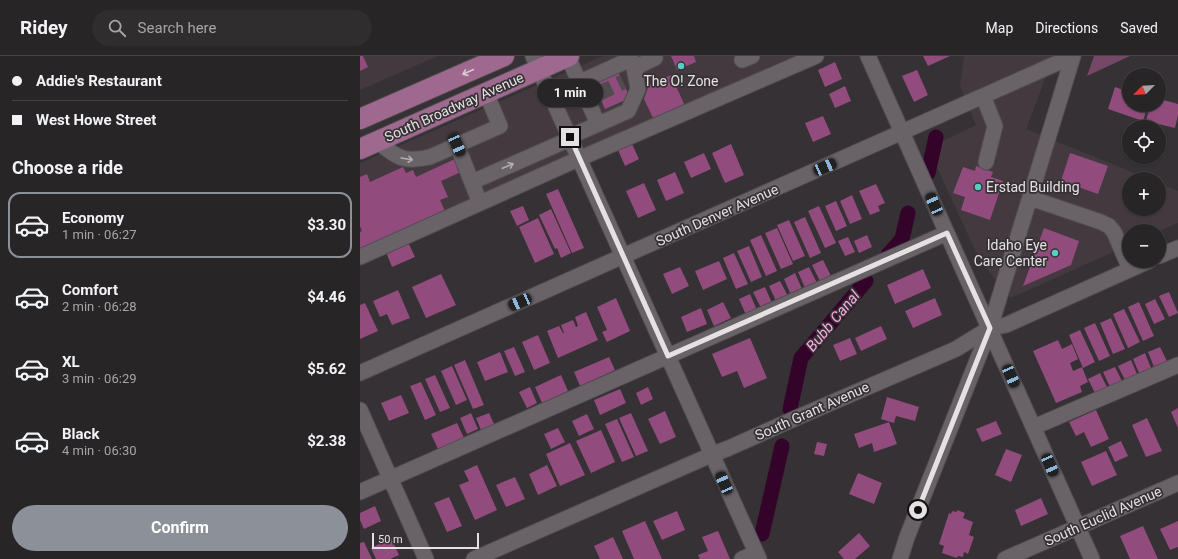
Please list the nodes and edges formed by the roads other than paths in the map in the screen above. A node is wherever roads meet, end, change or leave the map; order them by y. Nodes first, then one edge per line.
1 (504, 56) edge
2 (569, 56) edge
3 (816, 56) edge
4 (868, 56) edge
5 (1073, 56) edge
6 (655, 58) dead end
7 (536, 63) edge
8 (631, 68) edge
9 (580, 82) junction
10 (486, 93) junction
11 (983, 96) junction
12 (360, 120) edge
13 (598, 124) junction
14 (902, 132) junction
15 (570, 138) junction
16 (368, 145) edge
17 (457, 145) junction
18 (579, 159) junction
19 (986, 162) dead end
20 (472, 182) junction
21 (1030, 198) junction
22 (480, 203) junction
23 (947, 233) junction
24 (1178, 248) edge
25 (1166, 253) edge
26 (360, 257) edge
27 (623, 257) junction
28 (1130, 269) joint
29 (990, 328) junction
30 (668, 356) junction
31 (1178, 365) edge
32 (360, 374) edge
33 (360, 410) edge
34 (1034, 427) junction
35 (711, 455) junction
36 (390, 479) junction
37 (1178, 483) edge
38 (360, 492) edge
39 (1078, 527) junction
40 (752, 557) edge
41 (426, 559) edge
42 (474, 559) edge
43 (900, 559) edge
44 (1005, 559) edge
45 (1092, 559) edge

1 -> 12 main road, South Broadway Avenue
2 - 7 main road, South Broadway Avenue
2 - 9 street
3 - 18 street
4 - 14 street
5 - 11 street, South Denver Avenue
5 - 21 street
6 - 8 street
7 - 10 main road, South Broadway Avenue
7 - 15 street
8 - 9 street
8 - 13 street
9 - 13 street
10 - 16 main road, South Broadway Avenue
10 - 17 street
11 - 14 street, South Denver Avenue
11 - 19 street
13 - 15 street
14 - 23 street
14 - 27 street, South Denver Avenue
15 - 18 street
20 -> 15 street
16 -> 17 street
17 - 20 street
18 - 22 street
18 - 27 street
20 - 22 street
21 - 28 street
21 - 29 street
22 - 26 street
23 - 29 street
23 - 30 street
24 - 25 street
27 - 30 street
27 - 32 street, South Denver Avenue
28 - 29 street, South Grant Avenue
29 - 34 street
29 - 35 street, South Grant Avenue
29 - 43 street
30 - 35 street
30 - 36 street
31 - 34 street
33 - 36 street
34 - 39 street
35 - 40 street
35 - 42 street, South Grant Avenue
36 - 38 street
36 - 41 street
37 - 39 street, South Euclid Avenue
39 - 44 street, South Euclid Avenue
39 - 45 street

